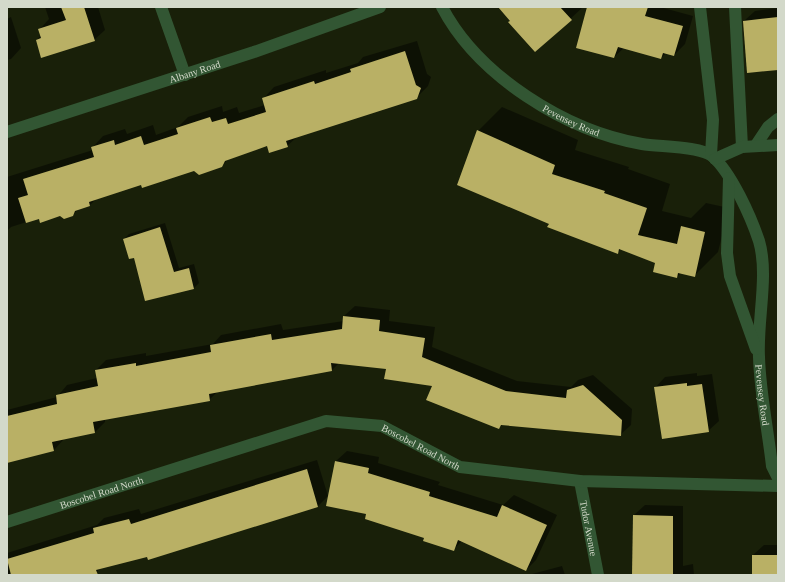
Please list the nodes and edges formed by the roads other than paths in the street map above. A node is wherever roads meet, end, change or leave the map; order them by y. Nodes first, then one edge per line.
1 (161, 7) edge
2 (380, 7) edge
3 (442, 7) edge
4 (700, 7) edge
5 (735, 7) edge
6 (184, 75) junction
7 (778, 119) edge
8 (7, 132) edge
9 (756, 145) junction
10 (778, 145) edge
11 (742, 147) junction
12 (713, 157) junction
13 (729, 178) junction
14 (759, 358) junction
15 (778, 478) edge
16 (580, 481) junction
17 (778, 486) edge
18 (7, 522) edge
19 (598, 575) edge

1 - 6 street
2 - 6 street, Albany Road
3 - 12 street, Pevensey Road
4 - 12 street
5 - 11 street
6 - 8 street, Albany Road
7 - 9 street
9 - 10 street
9 - 11 street
11 - 12 street
12 - 13 street, Pevensey Road
13 - 14 street, Pevensey Road
13 - 14 street, Pevensey Road
14 - 15 street, Pevensey Road
16 - 17 street, Boscobel Road North
16 - 18 street, Boscobel Road North
16 - 19 street, Tudor Avenue

